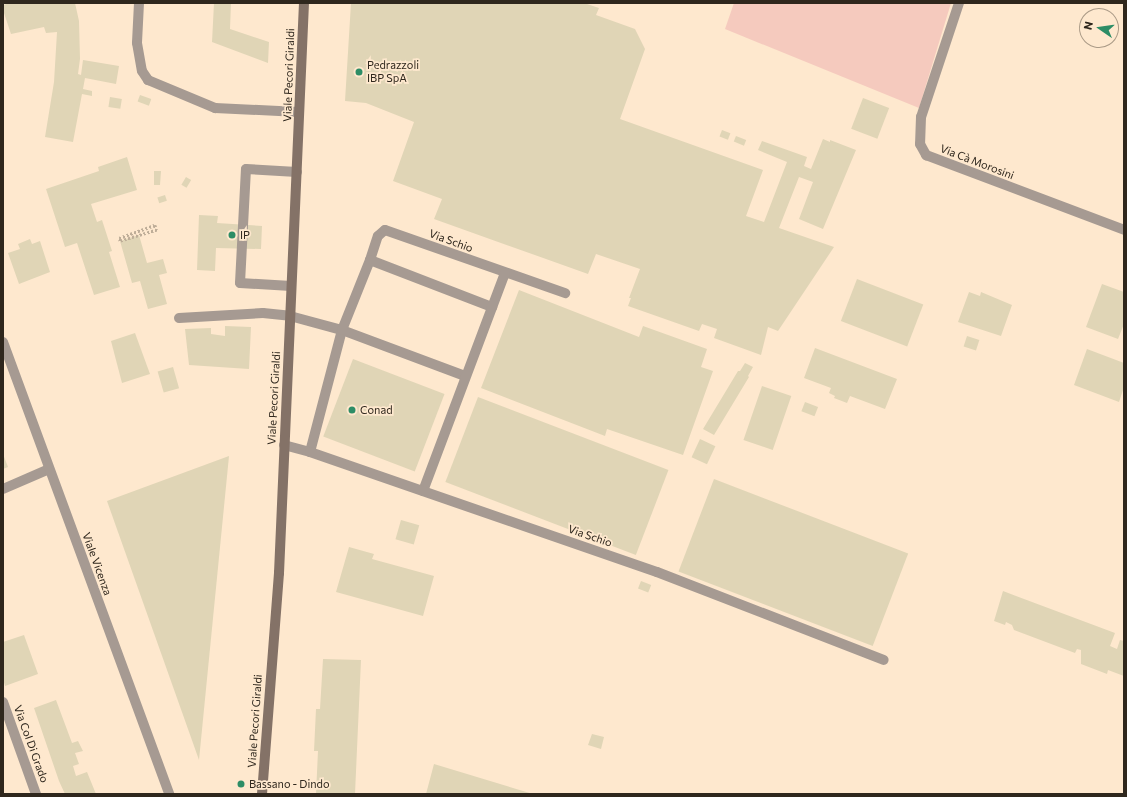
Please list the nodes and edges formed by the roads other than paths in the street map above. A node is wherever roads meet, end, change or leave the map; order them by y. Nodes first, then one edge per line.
1 (139, 3) edge
2 (304, 3) edge
3 (959, 3) edge
4 (299, 112) junction
5 (297, 172) junction
6 (1124, 230) edge
7 (370, 260) junction
8 (505, 273) junction
9 (291, 286) junction
10 (564, 293) dead end
11 (492, 307) junction
12 (290, 316) junction
13 (179, 318) dead end
14 (342, 330) junction
15 (3, 342) edge
16 (465, 376) junction
17 (284, 445) junction
18 (310, 452) junction
19 (48, 469) junction
20 (3, 489) edge
21 (423, 491) junction
22 (884, 660) dead end
23 (3, 702) edge
24 (36, 794) edge
25 (169, 794) edge
26 (262, 794) edge

1 - 4 street
2 - 4 main road, Viale Pecori Giraldi
3 - 6 street, Via Cà Morosini
4 - 5 main road, Viale Pecori Giraldi
5 - 9 main road, Viale Pecori Giraldi
5 - 9 street
7 - 8 street, Via Schio
7 - 11 street
7 - 14 street
8 - 10 street, Via Schio
8 - 11 street
9 - 12 main road, Viale Pecori Giraldi
11 - 16 street
12 - 13 street
12 - 14 street
12 - 17 main road, Viale Pecori Giraldi
14 - 16 street
14 - 18 street
15 - 19 street, Viale Vicenza
16 - 21 street
17 - 18 street, Via Schio
17 - 26 main road, Viale Pecori Giraldi
18 - 21 street, Via Schio
19 - 20 street
19 - 25 street, Viale Vicenza
21 - 22 street, Via Schio
23 - 24 street, Via Col Di Grado

